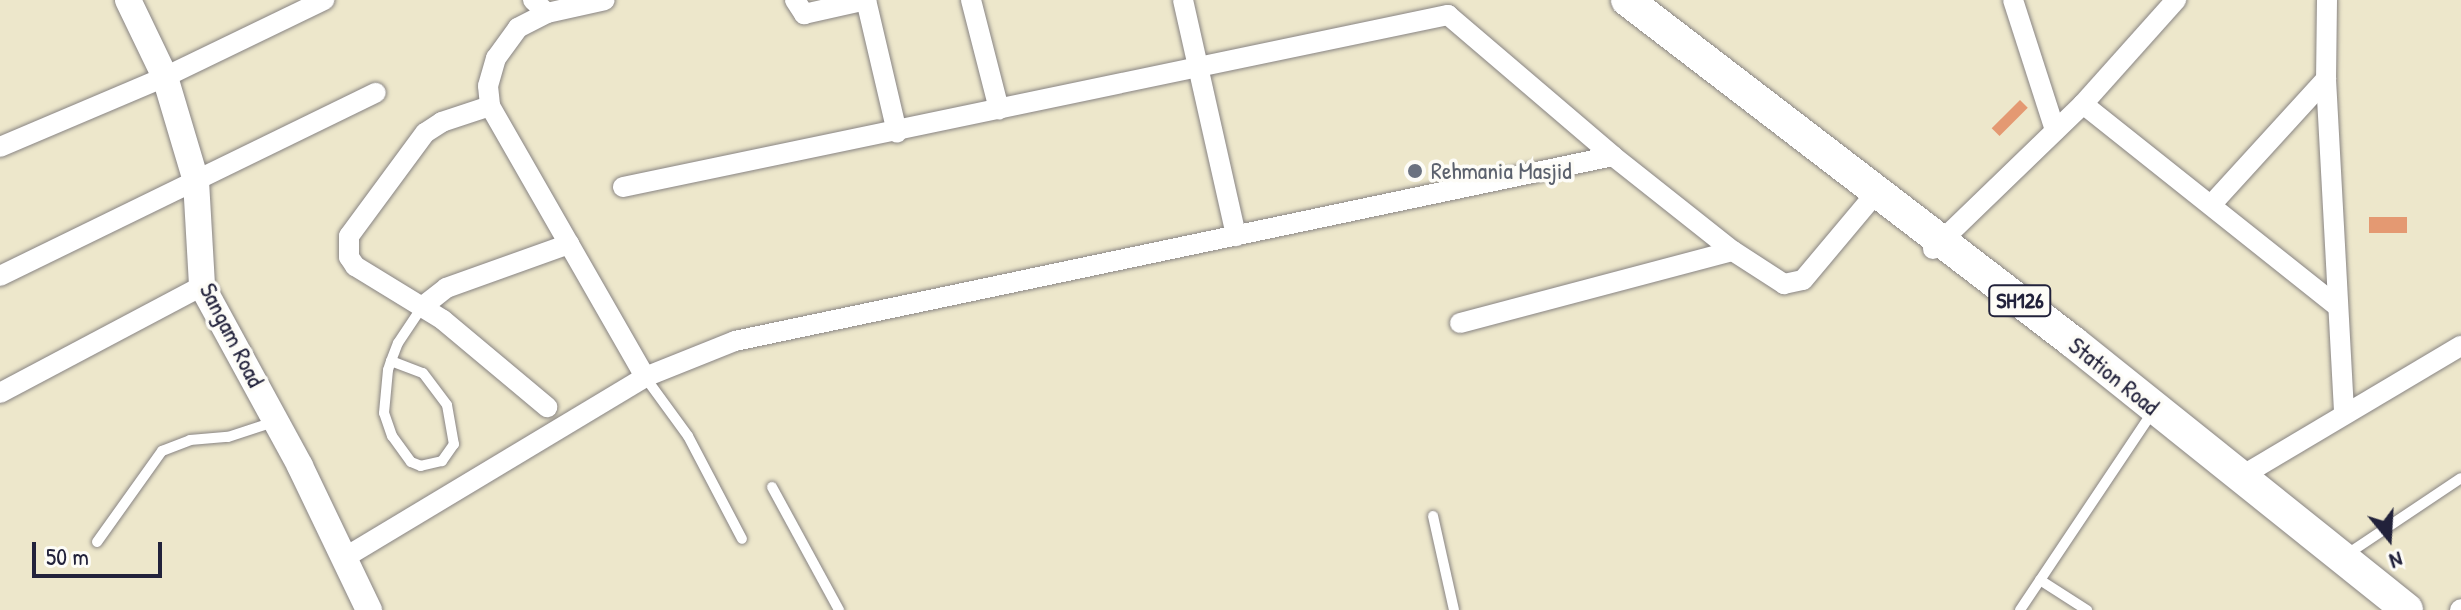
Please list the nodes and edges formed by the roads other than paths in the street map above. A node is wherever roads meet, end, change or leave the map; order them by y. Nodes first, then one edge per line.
1 (128, 0) edge
2 (324, 0) edge
3 (605, 0) edge
4 (795, 0) edge
5 (866, 0) edge
6 (971, 0) edge
7 (1183, 0) edge
8 (1602, 0) edge
9 (1627, 0) edge
10 (2013, 0) edge
11 (2176, 0) edge
12 (2327, 0) edge
13 (540, 6) edge
14 (1198, 64) junction
15 (165, 77) junction
16 (2326, 79) junction
17 (376, 93) dead end
18 (2083, 104) junction
19 (490, 106) junction
20 (999, 109) junction
21 (2055, 130) junction
22 (897, 132) junction
23 (0, 147) edge
24 (1613, 156) junction
25 (196, 181) junction
26 (623, 187) dead end
27 (1872, 198) junction
28 (2211, 205) junction
29 (1236, 236) junction
30 (569, 244) junction
31 (1936, 246) junction
32 (1733, 251) junction
33 (0, 276) edge
34 (202, 286) junction
35 (2337, 306) junction
36 (422, 307) junction
37 (1460, 323) dead end
38 (2461, 346) edge
39 (391, 361) junction
40 (645, 377) junction
41 (0, 393) edge
42 (547, 407) dead end
43 (2344, 414) junction
44 (2149, 418) junction
45 (276, 422) junction
46 (2240, 477) junction
47 (2461, 478) edge
48 (772, 487) dead end
49 (1433, 516) dead end
50 (742, 539) dead end
51 (97, 542) dead end
52 (344, 558) junction
53 (2341, 558) junction
54 (2040, 580) junction
55 (369, 610) edge
56 (839, 610) edge
57 (1454, 610) edge
58 (2020, 610) edge
59 (2087, 610) edge
60 (2378, 610) edge
61 (2407, 610) edge

1 - 15 street, Sangam Road
2 - 15 street
3 - 13 street
4 - 5 street
5 - 22 street
6 - 20 street
7 - 14 street
8 - 27 main road, Station Road / SH126
9 - 27 main road, Station Road / SH126
10 - 21 street
11 - 18 street
12 - 16 street
13 - 19 street
14 - 20 street
14 - 24 street
14 - 29 street
15 - 23 street
15 - 25 street, Sangam Road
16 - 28 street
16 - 35 street
17 - 25 street
18 - 21 street
18 - 28 street
19 - 30 street
19 - 36 street
20 - 22 street
21 - 31 street
22 - 26 street
24 - 29 street
24 - 32 street
25 - 33 street
25 - 34 street, Sangam Road
27 - 31 main road, Station Road / SH126
27 - 32 street
28 - 35 street
29 - 40 street
30 - 36 street
30 - 40 street
31 - 44 main road, Station Road / SH126
32 - 37 street
34 - 41 street
34 - 45 street, Sangam Road
35 - 43 street
36 - 39 lane
36 - 42 street
38 - 43 street
39 - 39 lane
40 - 50 lane
40 - 52 street
43 - 46 street
44 - 46 main road, Station Road / SH126
44 - 54 lane
44 - 60 main road, Station Road / SH126
45 - 51 lane
45 - 52 street, Sangam Road
46 - 53 main road, Station Road / SH126
47 - 53 lane
48 - 56 lane
49 - 57 lane
52 - 55 street, Sangam Road
53 - 61 main road, Station Road / SH126
54 - 58 lane
54 - 59 lane

